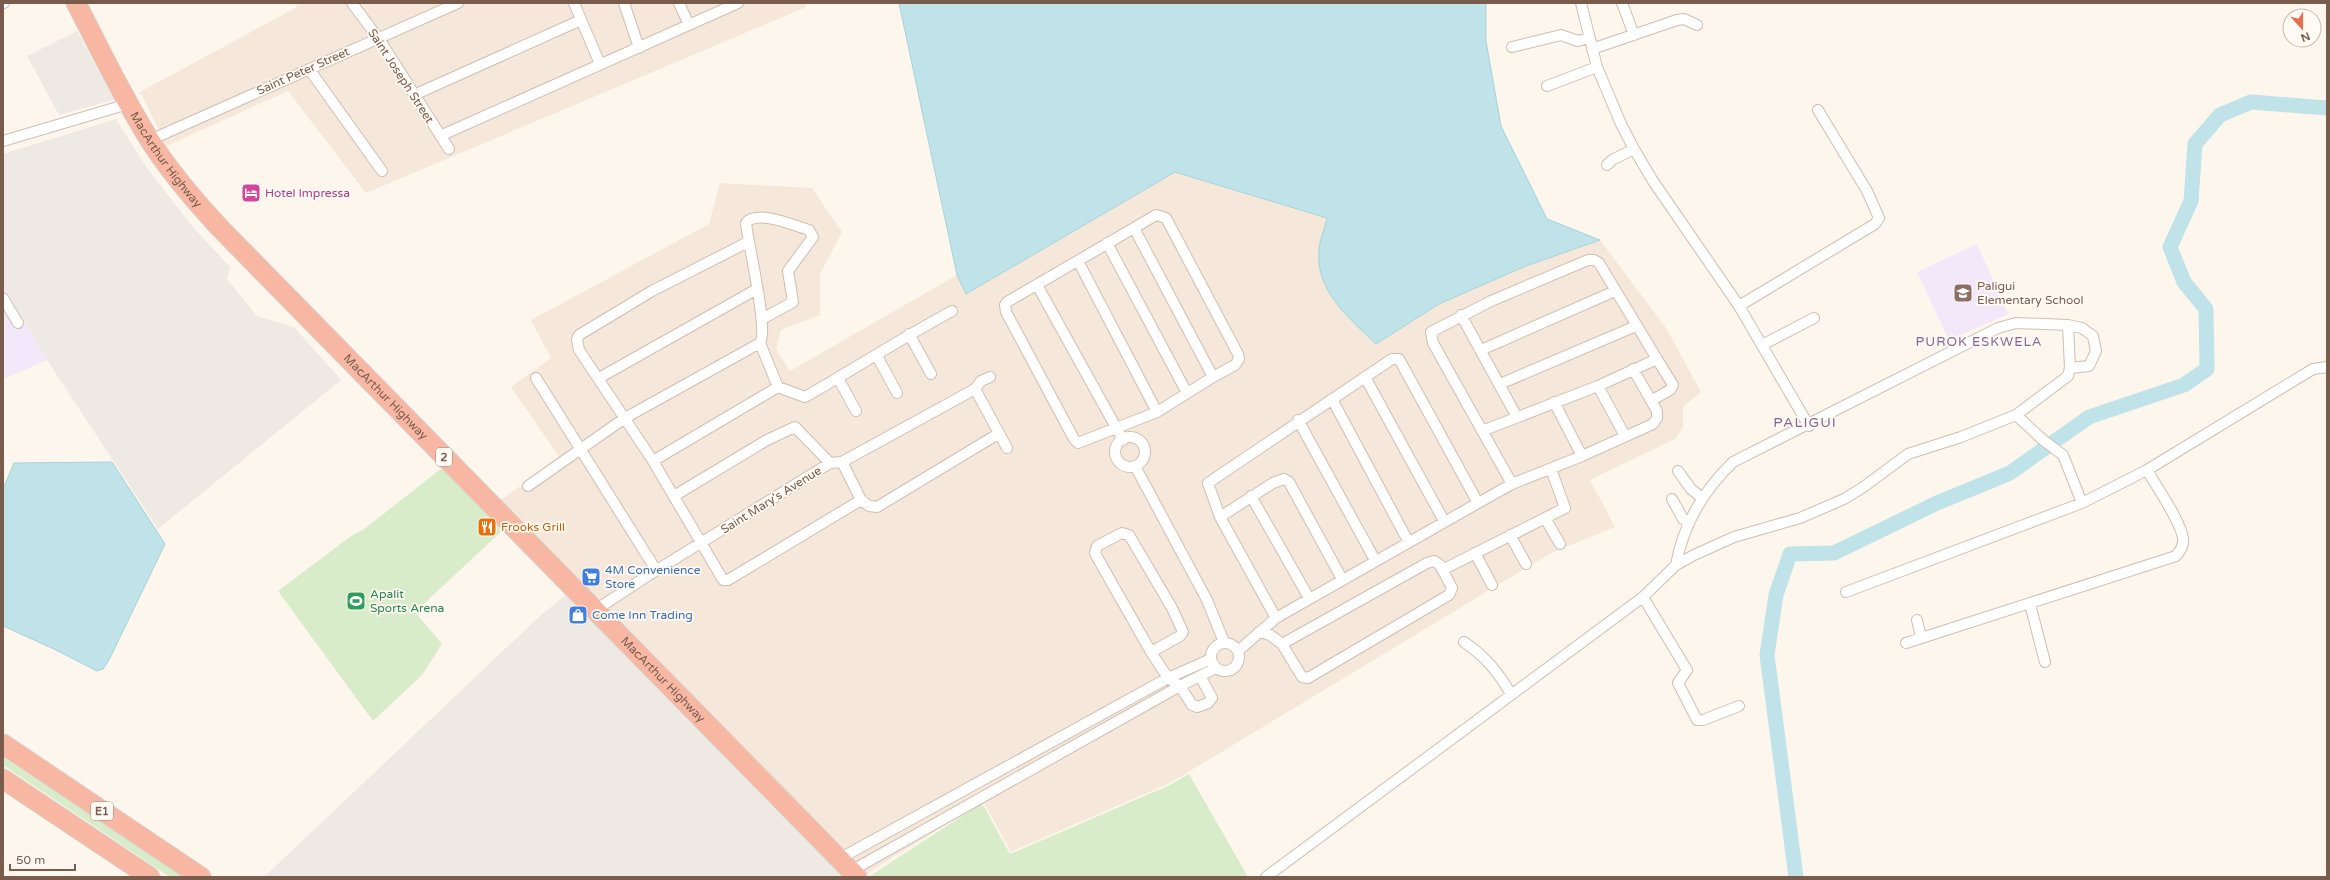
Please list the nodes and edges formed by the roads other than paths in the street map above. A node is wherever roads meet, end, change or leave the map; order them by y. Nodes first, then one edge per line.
1 (352, 3) edge
2 (458, 3) edge
3 (574, 3) edge
4 (624, 3) edge
5 (679, 3) edge
6 (1581, 3) edge
7 (1622, 3) edge
8 (78, 4) edge
9 (735, 4) edge
10 (581, 20) junction
11 (689, 25) junction
12 (1697, 25) dead end
13 (1634, 34) junction
14 (378, 38) junction
15 (1589, 38) junction
16 (1512, 47) dead end
17 (639, 48) junction
18 (1592, 48) junction
19 (600, 64) junction
20 (1597, 67) junction
21 (309, 69) junction
22 (1547, 86) dead end
23 (414, 95) junction
24 (128, 104) junction
25 (1818, 110) dead end
26 (440, 136) junction
27 (150, 140) junction
28 (3, 141) edge
29 (450, 149) dead end
30 (1634, 149) junction
31 (1607, 166) dead end
32 (382, 171) dead end
33 (1134, 228) junction
34 (748, 242) junction
35 (1107, 243) junction
36 (1078, 261) junction
37 (1037, 285) junction
38 (757, 289) junction
39 (1615, 291) junction
40 (3, 298) edge
41 (1739, 306) junction
42 (952, 311) dead end
43 (1461, 315) junction
44 (1814, 318) dead end
45 (762, 319) junction
46 (18, 323) dead end
47 (2068, 325) junction
48 (1636, 326) junction
49 (909, 334) junction
50 (760, 343) junction
51 (1762, 345) junction
52 (1481, 350) junction
53 (877, 356) junction
54 (1657, 359) junction
55 (2327, 367) edge
56 (1633, 368) junction
57 (2070, 368) junction
58 (931, 374) dead end
59 (990, 377) dead end
60 (1213, 377) junction
61 (1365, 377) junction
62 (536, 378) dead end
63 (599, 378) junction
64 (838, 378) junction
65 (1500, 384) junction
66 (1598, 386) junction
67 (778, 387) junction
68 (975, 389) junction
69 (897, 393) dead end
70 (1187, 393) junction
71 (1332, 399) junction
72 (1652, 400) junction
73 (1554, 402) junction
74 (856, 411) dead end
75 (1157, 412) junction
76 (2016, 415) junction
77 (1517, 417) junction
78 (625, 418) junction
79 (1298, 420) junction
80 (1809, 426) junction
81 (1117, 427) junction
82 (1482, 431) junction
83 (998, 434) junction
84 (1625, 436) junction
85 (1122, 440) junction
86 (1007, 448) dead end
87 (582, 449) junction
88 (1582, 456) junction
89 (653, 461) junction
90 (842, 462) junction
91 (830, 463) junction
92 (1135, 466) junction
93 (1551, 469) junction
94 (2147, 470) junction
95 (1678, 471) dead end
96 (1512, 484) junction
97 (528, 486) dead end
98 (674, 496) junction
99 (1251, 496) junction
100 (1702, 498) junction
101 (1672, 499) dead end
102 (861, 500) junction
103 (1478, 503) junction
104 (2082, 503) junction
105 (1220, 517) junction
106 (1545, 518) junction
107 (1444, 521) junction
108 (1689, 523) junction
109 (1510, 535) junction
110 (1408, 541) junction
111 (702, 543) junction
112 (1560, 544) dead end
113 (1475, 553) junction
114 (1375, 560) junction
115 (1526, 564) dead end
116 (1676, 565) junction
117 (656, 570) junction
118 (1442, 570) junction
119 (1342, 579) junction
120 (1492, 585) dead end
121 (1846, 592) dead end
122 (1643, 597) junction
123 (1310, 598) junction
124 (2030, 604) junction
125 (594, 611) junction
126 (1276, 618) junction
127 (1917, 620) dead end
128 (1259, 632) junction
129 (1921, 638) junction
130 (1224, 642) junction
131 (1464, 642) dead end
132 (1906, 643) dead end
133 (1282, 644) junction
134 (1238, 650) junction
135 (1151, 652) junction
136 (2045, 662) dead end
137 (1213, 664) junction
138 (1200, 676) junction
139 (1168, 678) junction
140 (1180, 686) junction
141 (1511, 694) junction
142 (1739, 706) dead end
143 (3, 744) edge
144 (1014, 762) junction
145 (1020, 775) junction
146 (3, 779) edge
147 (908, 820) junction
148 (916, 833) junction
149 (864, 844) junction
150 (873, 857) junction
151 (849, 869) edge
152 (150, 877) edge
153 (200, 877) edge
154 (1266, 877) edge

1 - 14 street, Saint Joseph Street
2 - 14 street, Saint Peter Street
3 - 10 street
4 - 17 street
5 - 11 street
6 - 15 street
7 - 13 street
8 - 24 highway, MacArthur Highway / 2
9 - 11 street
10 - 19 street
10 - 23 street
11 - 17 street
12 - 13 street
13 - 18 street
14 - 21 street, Saint Peter Street
14 - 23 street, Saint Joseph Street
15 - 16 street
15 - 18 street
17 - 19 street
18 - 20 street
19 - 26 street
20 - 22 street
20 - 30 street
21 - 27 street, Saint Peter Street
21 - 32 street
23 - 26 street, Saint Joseph Street
24 - 27 highway, MacArthur Highway / 2
24 - 28 street
25 - 41 street
26 - 29 street, Saint Joseph Street
27 - 125 highway, MacArthur Highway / 2
30 - 31 street
30 - 41 street
33 - 35 street
33 - 60 street
33 - 60 street
34 - 38 street
34 - 45 street
34 - 63 street
35 - 36 street
35 - 70 street
36 - 37 street
36 - 75 street
37 - 81 street
37 - 81 street
38 - 45 street
38 - 63 street
39 - 43 street
39 - 48 street
39 - 52 street
40 - 46 street
41 - 51 street
42 - 49 street
43 - 52 street
43 - 82 street
44 - 51 street
45 - 50 street
47 - 57 street
47 - 57 street
47 - 80 street
48 - 54 street
48 - 65 street
49 - 53 street
49 - 58 street
50 - 67 street
50 - 78 street
51 - 80 street
52 - 65 street
53 - 64 street
53 - 69 street
54 - 56 street
54 - 72 street
55 - 94 street
56 - 66 street
56 - 72 street
57 - 76 street
59 - 68 street, Saint Mary's Avenue
60 - 70 street
61 - 71 street
61 - 103 street
61 - 107 street
62 - 87 street
63 - 78 street
64 - 67 street
64 - 74 street
65 - 77 street
66 - 73 street
66 - 84 street
67 - 89 street
68 - 83 street
68 - 90 street, Saint Mary's Avenue
70 - 75 street
71 - 79 street
71 - 110 street
72 - 84 street
73 - 77 street
73 - 88 street
75 - 81 street
76 - 104 street
76 - 116 street
77 - 82 street
78 - 87 street
78 - 89 street
79 - 105 street
79 - 114 street
80 - 100 street
81 - 85 street
82 - 96 street
83 - 86 street
83 - 102 street
84 - 88 street
85 - 92 street
85 - 92 street
87 - 97 street
87 - 117 street
88 - 93 street
89 - 98 street
90 - 91 street, Saint Mary's Avenue
90 - 102 street
91 - 98 street
91 - 111 street, Saint Mary's Avenue
92 - 130 street
93 - 96 street
93 - 106 street
94 - 104 street
94 - 124 street
95 - 100 street
96 - 103 street
98 - 111 street
99 - 105 street
99 - 119 street
99 - 123 street
100 - 108 street
101 - 108 street
102 - 111 street
103 - 107 street
104 - 121 street
105 - 126 street
106 - 109 street
106 - 112 street
107 - 110 street
108 - 116 street
109 - 113 street
109 - 115 street
110 - 114 street
111 - 117 street, Saint Mary's Avenue
113 - 118 street
113 - 120 street
114 - 119 street
116 - 122 street
117 - 125 street, Saint Mary's Avenue
118 - 133 street
118 - 133 street
119 - 123 street
122 - 141 street
122 - 142 street
123 - 126 street
124 - 129 street
124 - 136 street
125 - 151 highway, MacArthur Highway / 2
126 - 128 street
127 - 129 street
128 - 133 street
128 - 134 street
129 - 132 street
130 - 134 street
130 - 137 street
131 - 141 street
134 - 137 street
135 - 135 street
135 - 139 street
137 - 138 street
137 - 139 street
138 - 140 street
138 - 140 street
139 - 140 street
139 - 144 street
140 - 145 street
141 - 154 street
143 - 153 highway, E1
144 - 145 street
144 - 147 street
145 - 148 street
146 - 152 highway, E1
147 - 148 street
147 - 149 street
148 - 150 street
149 - 150 street
149 - 151 street
150 - 151 street

